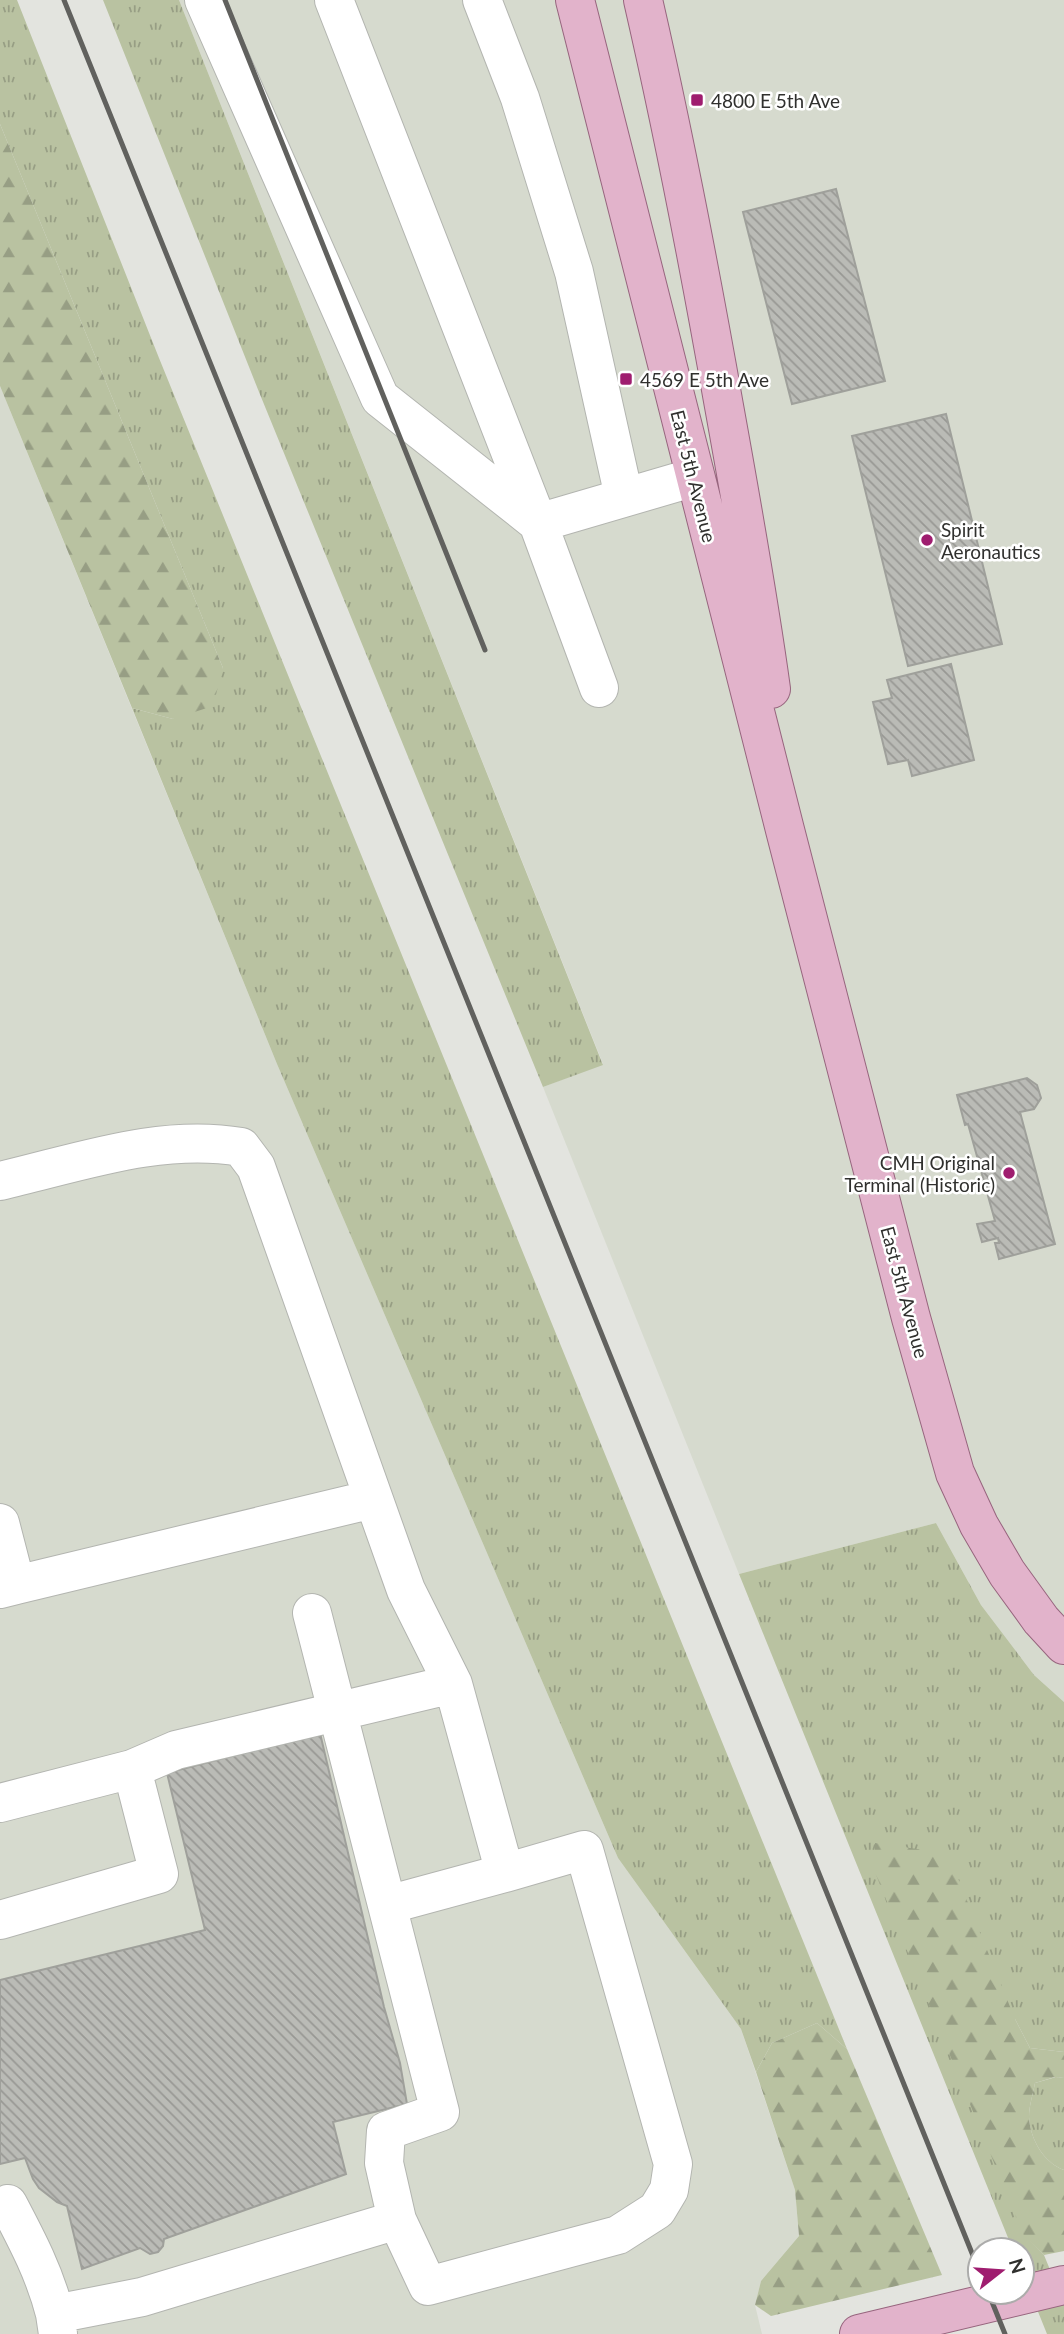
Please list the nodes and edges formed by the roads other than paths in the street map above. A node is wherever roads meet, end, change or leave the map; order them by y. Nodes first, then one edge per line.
1 (204, 0) edge
2 (334, 0) edge
3 (482, 0) edge
4 (575, 0) edge
5 (643, 0) edge
6 (695, 477) junction
7 (624, 497) junction
8 (538, 523) junction
9 (599, 688) dead end
10 (785, 830) junction
11 (0, 1181) edge
12 (373, 1500) junction
13 (0, 1523) edge
14 (8, 1587) edge
15 (312, 1613) dead end
16 (1064, 1645) edge
17 (453, 1684) junction
18 (338, 1711) junction
19 (132, 1769) junction
20 (0, 1803) edge
21 (505, 1873) junction
22 (387, 1905) junction
23 (0, 1920) edge
24 (8, 2204) dead end
25 (397, 2220) junction
26 (1064, 2285) edge
27 (57, 2324) edge
28 (859, 2334) edge

1 - 8 lane
2 - 8 lane
3 - 7 lane
4 - 6 main road, East 5th Avenue
5 - 10 main road, East 5th Avenue
6 - 7 lane
6 - 10 main road, East 5th Avenue
7 - 8 lane
8 - 9 lane
10 - 16 main road, East 5th Avenue
11 - 12 lane
12 - 14 lane
12 - 17 lane
13 - 14 lane
15 - 18 lane
17 - 18 lane
17 - 21 lane
18 - 19 lane
18 - 22 lane
19 - 20 lane
19 - 23 lane
21 - 22 lane
21 - 25 lane
22 - 25 lane
24 - 27 lane
25 - 27 lane
26 - 28 main road

